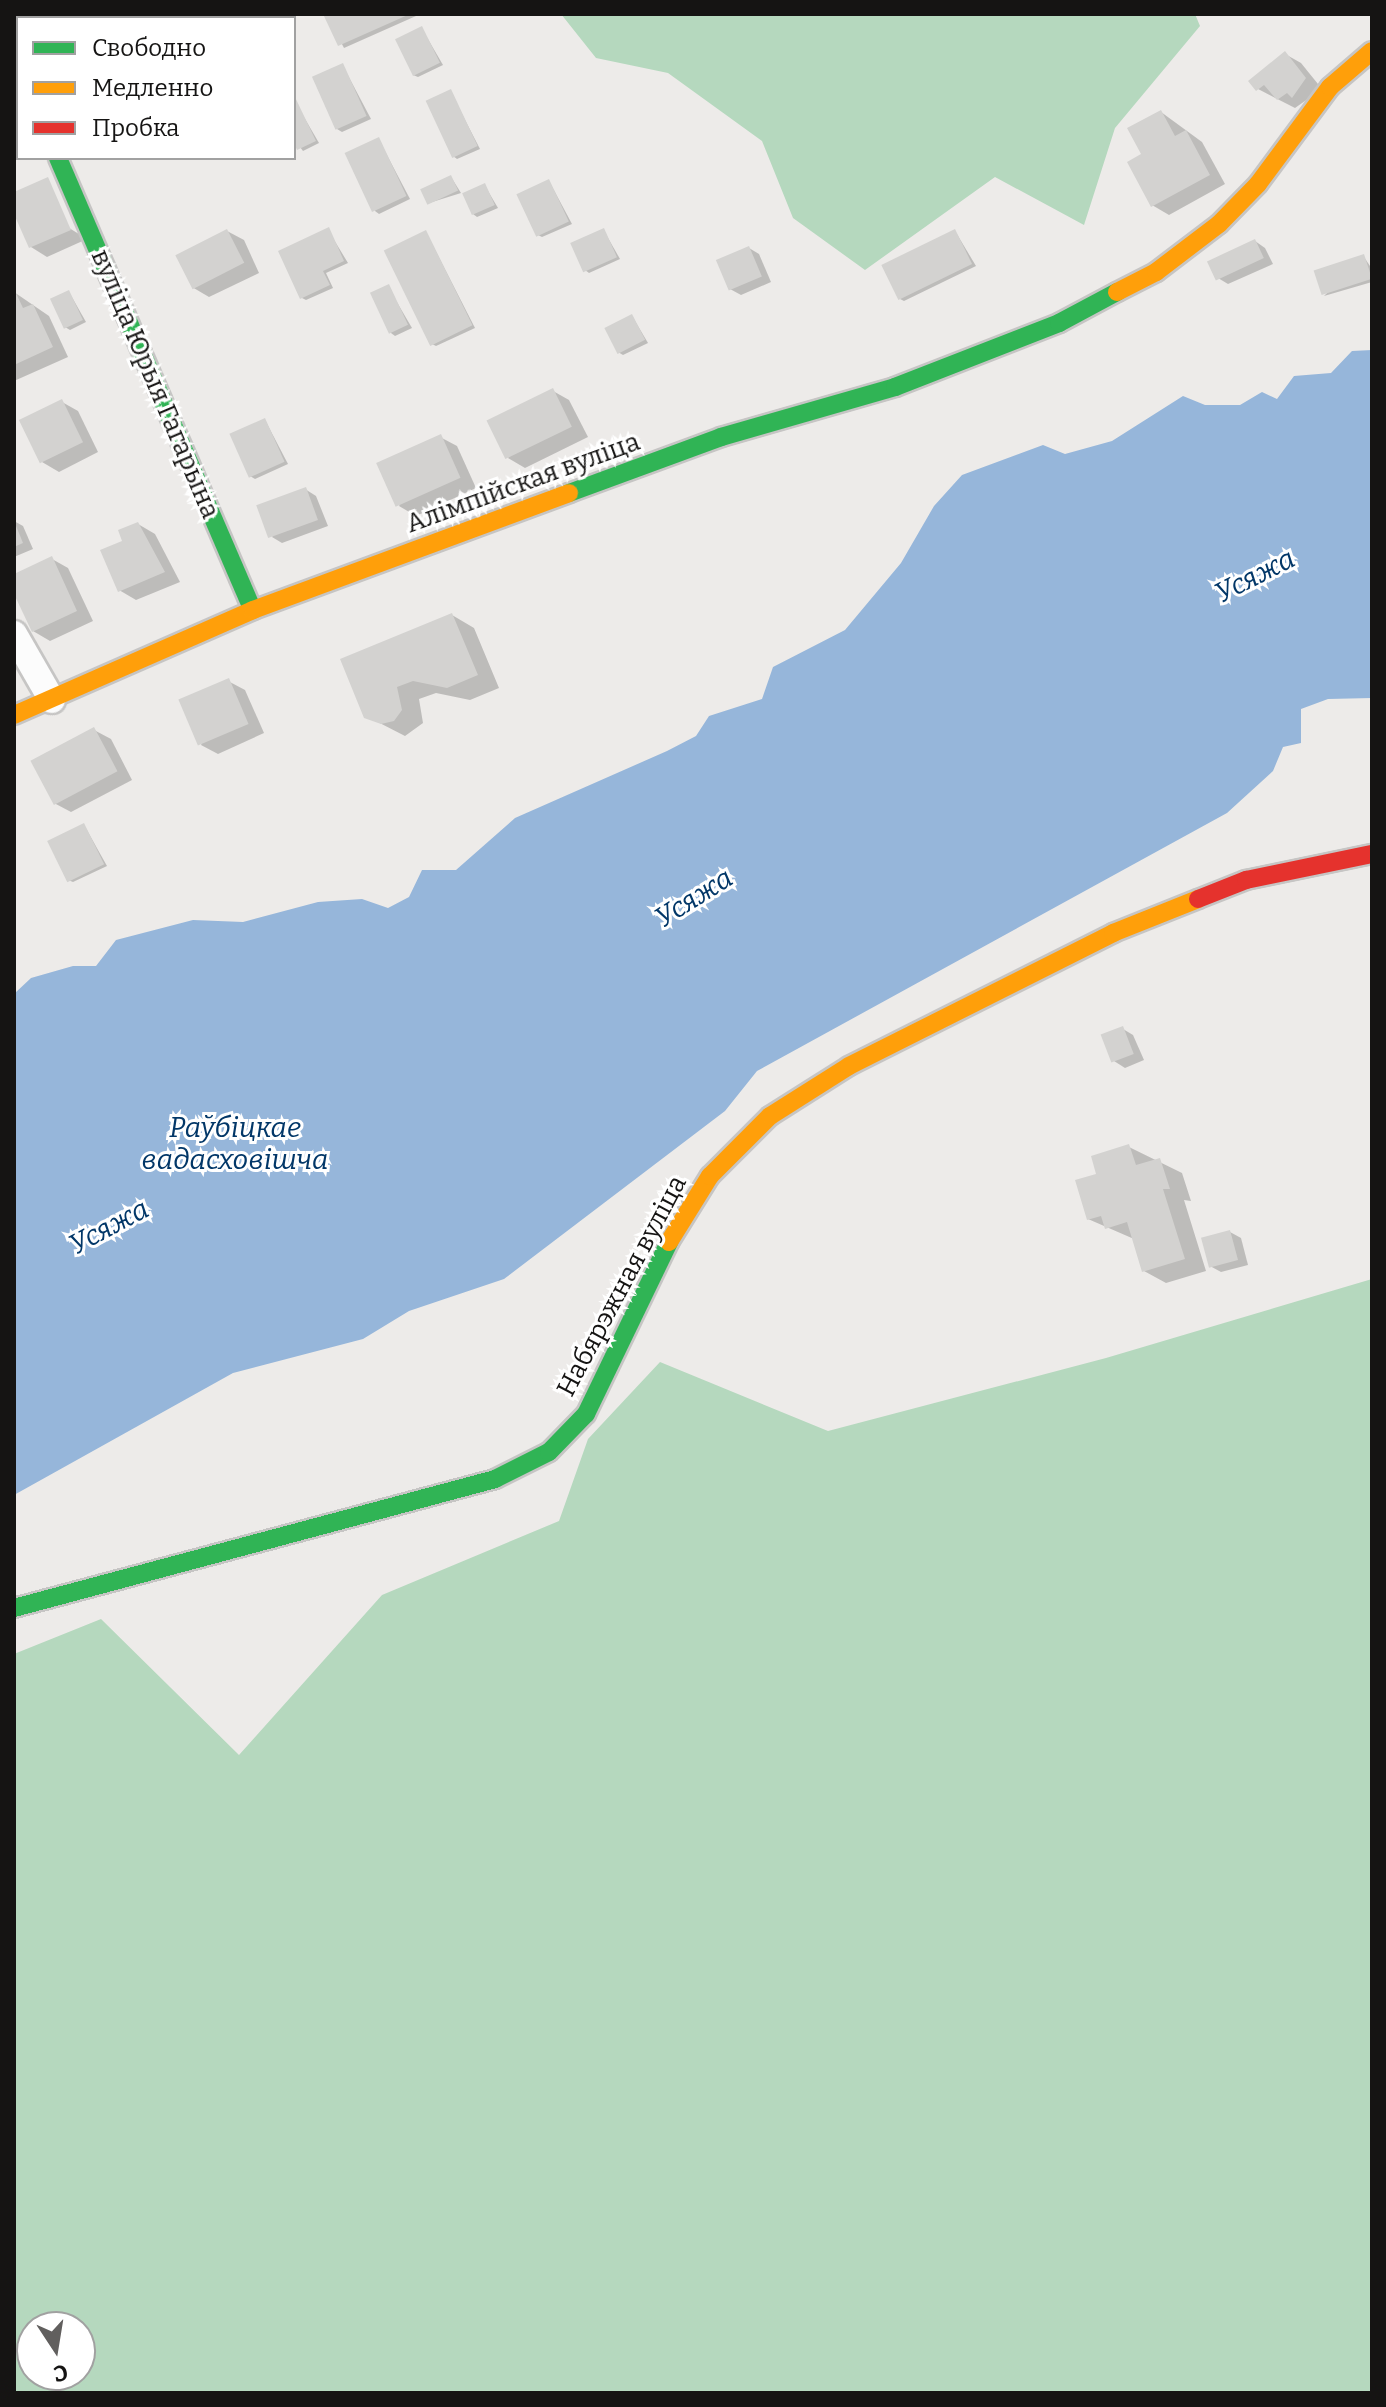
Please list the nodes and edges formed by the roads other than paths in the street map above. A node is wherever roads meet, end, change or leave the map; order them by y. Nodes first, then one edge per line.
1 (1372, 51) edge
2 (59, 160) edge
3 (253, 610) junction
4 (14, 634) edge
5 (52, 700) junction
6 (14, 715) edge
7 (1372, 854) edge
8 (14, 1608) edge

1 - 3 street, Алімпійская вуліца
2 - 3 street, вуліца Юрыя Гагарына
3 - 5 street, Алімпійская вуліца
4 - 5 street
5 - 6 street, Алімпійская вуліца
7 - 8 street, Набярэжная вуліца

